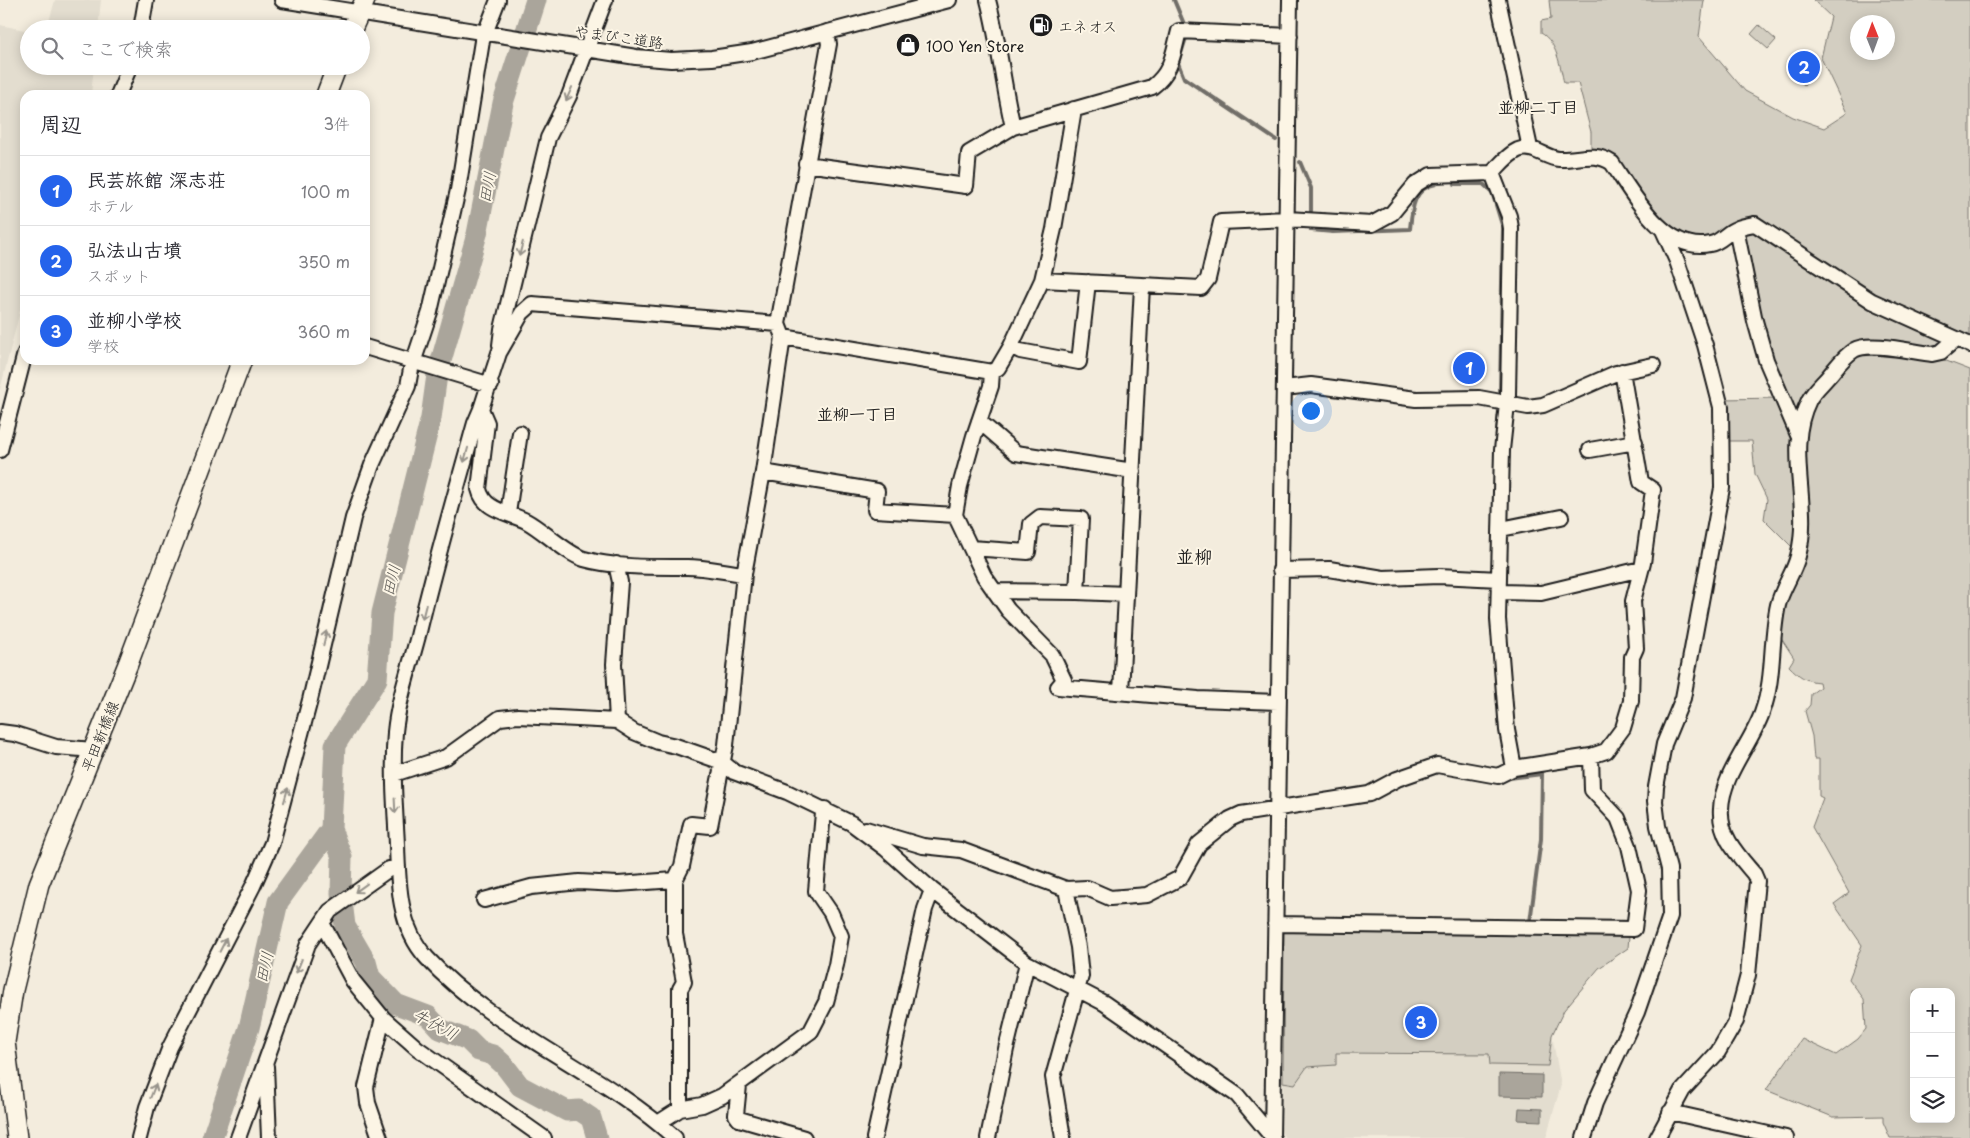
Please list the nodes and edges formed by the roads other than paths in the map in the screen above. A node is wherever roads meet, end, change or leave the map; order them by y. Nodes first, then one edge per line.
1 (146, 0) edge
2 (282, 0) edge
3 (498, 0) edge
4 (606, 0) edge
5 (949, 0) edge
6 (988, 0) edge
7 (1290, 0) edge
8 (1498, 0) edge
9 (358, 14) edge
10 (143, 20) edge
11 (827, 32) junction
12 (488, 33) junction
13 (1290, 36) junction
14 (580, 48) junction
15 (126, 75) edge
16 (334, 75) edge
17 (120, 90) edge
18 (328, 90) edge
19 (1074, 109) junction
20 (1013, 127) junction
21 (1530, 148) junction
22 (806, 164) junction
23 (1492, 173) junction
24 (1286, 219) junction
25 (1736, 229) junction
26 (1663, 230) junction
27 (1042, 280) junction
28 (1088, 282) junction
29 (1142, 286) junction
30 (781, 331) junction
31 (1956, 339) junction
32 (1970, 345) edge
33 (1011, 346) junction
34 (370, 348) edge
35 (500, 353) junction
36 (415, 362) junction
37 (22, 365) edge
38 (240, 365) edge
39 (1653, 365) dead end
40 (1622, 371) junction
41 (992, 372) junction
42 (487, 383) junction
43 (1284, 388) junction
44 (1505, 404) junction
45 (481, 409) junction
46 (979, 421) junction
47 (520, 433) dead end
48 (1798, 435) junction
49 (1634, 442) junction
50 (1598, 446) dead end
51 (0, 450) edge
52 (763, 472) junction
53 (1133, 472) junction
54 (508, 513) junction
55 (955, 514) junction
56 (1561, 517) dead end
57 (1501, 529) junction
58 (971, 548) junction
59 (616, 564) junction
60 (1641, 569) junction
61 (1280, 570) junction
62 (744, 574) junction
63 (1500, 585) junction
64 (994, 591) junction
65 (1077, 592) junction
66 (1126, 594) junction
67 (1121, 692) junction
68 (1278, 702) junction
69 (617, 721) junction
70 (0, 732) edge
71 (94, 750) junction
72 (1591, 756) junction
73 (722, 762) junction
74 (1514, 768) junction
75 (394, 774) junction
76 (825, 809) junction
77 (1276, 809) junction
78 (852, 823) junction
79 (396, 867) junction
80 (675, 880) junction
81 (1066, 889) junction
82 (932, 890) junction
83 (484, 900) dead end
84 (326, 917) junction
85 (1275, 924) junction
86 (1027, 963) junction
87 (1076, 990) junction
88 (383, 1018) junction
89 (2, 1043) edge
90 (265, 1060) junction
91 (739, 1085) junction
92 (680, 1109) junction
93 (1670, 1112) junction
94 (658, 1123) junction
95 (11, 1128) edge
96 (1272, 1137) edge
97 (139, 1138) edge
98 (238, 1138) edge
99 (269, 1138) edge
100 (380, 1138) edge
101 (544, 1138) edge
102 (675, 1138) edge
103 (804, 1138) edge
104 (874, 1138) edge
105 (988, 1138) edge
106 (1063, 1138) edge
107 (1584, 1138) edge
108 (1657, 1138) edge
109 (1786, 1138) edge

1 - 10 street
2 - 9 street, やまびこ道路
3 - 12 street
4 - 14 street
5 - 11 street, やまびこ道路
6 - 20 street
7 - 13 street
8 - 21 street
9 - 12 street, やまびこ道路
11 - 14 street, やまびこ道路
11 - 22 street
12 - 14 street, やまびこ道路
12 - 36 street
13 - 19 street
13 - 24 street
14 -> 35 street
15 - 17 street
16 - 18 main road
19 - 20 street
19 - 27 street
20 - 22 street
21 - 23 street
21 - 26 street
22 - 30 street
23 - 24 street
23 - 44 street
24 - 29 street
24 - 43 street
25 - 26 street
25 - 31 street
25 - 48 street
26 - 107 street
27 - 28 street
27 - 33 street
28 - 29 street
28 - 33 street
29 - 53 street
30 - 35 street
30 - 41 street
30 - 52 street
31 - 32 street
31 - 48 street
33 - 41 street
34 - 36 street
35 - 42 street
36 - 42 street
97 -> 36 street
37 - 51 street
38 - 71 main road, 平田新橋線
39 - 40 street
40 - 44 street
40 - 49 street
41 - 46 street
42 - 45 street
43 - 44 street
43 - 61 street
44 - 57 street
45 - 54 street
45 -> 75 street
46 - 53 street
46 - 55 street
47 - 54 street
48 - 93 street
49 - 50 street
49 - 60 street
52 - 55 street
52 - 62 street
53 - 66 street
54 - 59 street
55 - 58 street
56 - 57 street
57 - 63 street
58 - 64 street
58 - 65 street
59 - 62 street
59 - 69 street
60 - 63 street
60 - 72 street
61 - 63 street
61 - 68 street
62 - 73 street
63 - 74 street
64 - 65 street
64 - 67 street
65 - 66 street
66 - 67 street
67 - 68 street
68 - 77 street
69 - 73 street
69 - 75 street
70 - 71 street
71 - 89 main road, 平田新橋線
72 - 74 street
72 - 85 street
73 - 76 street
73 - 80 street
74 - 77 street
75 -> 79 street
76 - 78 street
76 - 91 street
77 - 81 street
77 - 85 street
78 - 81 street
78 - 82 street
79 -> 84 street
79 - 94 street
80 - 83 street
80 - 92 street
81 - 87 street
82 - 86 street
82 - 104 street
84 - 88 street
84 -> 90 street
85 - 96 street
86 - 87 street
86 - 105 street
87 - 96 street
87 - 106 street
88 - 100 street
88 - 101 street
89 - 95 main road, 平田新橋線
90 - 98 street
90 - 99 street
91 - 92 street
91 - 103 street
92 - 94 street
93 - 108 street
93 - 109 street
94 - 102 street

